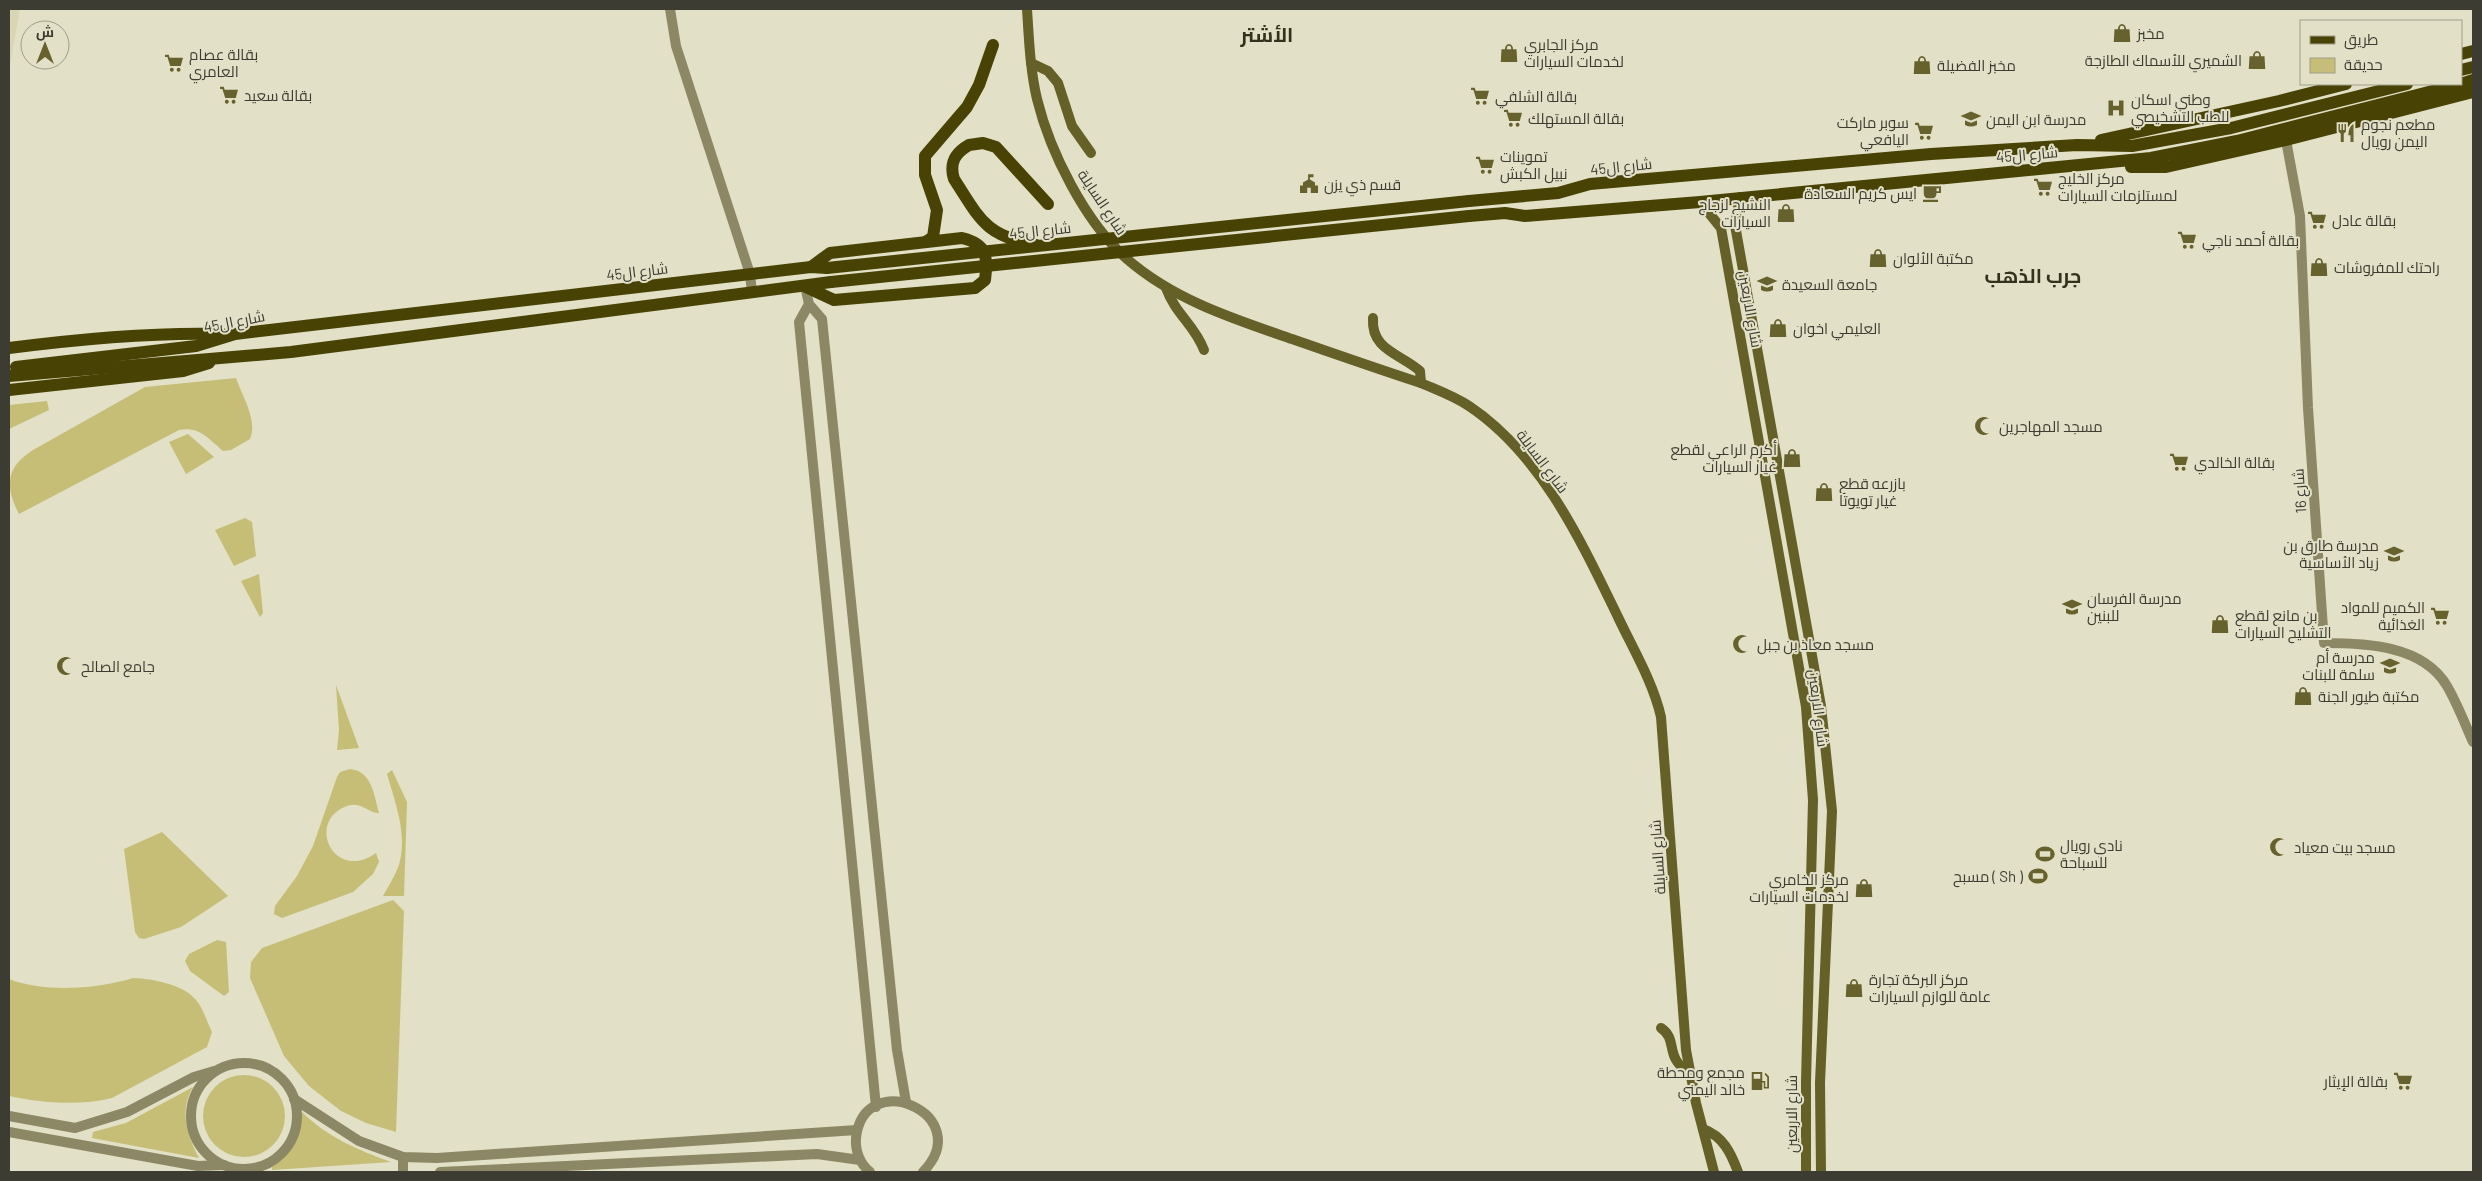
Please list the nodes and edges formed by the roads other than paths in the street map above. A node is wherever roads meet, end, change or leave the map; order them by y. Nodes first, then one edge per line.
1 (670, 9) edge
2 (1027, 9) edge
3 (994, 45) dead end
4 (1031, 62) junction
5 (2342, 85) edge
6 (2403, 85) edge
7 (2456, 85) edge
8 (2473, 92) edge
9 (2286, 140) junction
10 (2077, 145) junction
11 (1091, 153) dead end
12 (2078, 166) junction
13 (1740, 197) junction
14 (1700, 202) junction
15 (1048, 204) dead end
16 (1735, 224) junction
17 (1721, 228) junction
18 (927, 240) junction
19 (1043, 246) junction
20 (811, 267) junction
21 (750, 274) junction
22 (805, 286) junction
23 (1166, 288) junction
24 (752, 293) junction
25 (809, 304) junction
26 (1373, 318) dead end
27 (234, 334) junction
28 (9, 348) edge
29 (1204, 350) dead end
30 (224, 358) junction
31 (9, 368) edge
32 (9, 376) edge
33 (1421, 383) junction
34 (9, 390) edge
35 (2473, 742) edge
36 (1661, 1028) dead end
37 (222, 1068) junction
38 (1690, 1073) junction
39 (1806, 1082) junction
40 (1820, 1083) junction
41 (294, 1099) junction
42 (906, 1102) junction
43 (876, 1106) junction
44 (9, 1116) edge
45 (75, 1128) junction
46 (1703, 1129) junction
47 (857, 1130) junction
48 (9, 1132) edge
49 (71, 1143) junction
50 (404, 1157) junction
51 (860, 1160) junction
52 (224, 1165) junction
53 (241, 1169) junction
54 (254, 1172) edge
55 (404, 1172) edge
56 (440, 1172) edge
57 (870, 1172) edge
58 (923, 1172) edge
59 (1714, 1172) edge
60 (1738, 1172) edge
61 (1806, 1172) edge
62 (1820, 1172) edge

1 - 21 street
2 - 4 main road, شارع السايلة
3 - 18 main road
4 - 11 main road
4 - 23 main road, شارع السايلة
5 - 10 main road, شارع ال45
6 - 10 main road, شارع ال45
7 - 12 main road, شارع ال45
8 - 9 main road, شارع ال45
9 - 12 main road, شارع ال45
9 - 35 street, شارع 16
10 - 19 main road, شارع ال45, bridge
12 - 13 main road, شارع ال45
13 - 14 main road, شارع ال45
13 - 16 main road, شارع الاربعين
14 - 17 main road, شارع الاربعين
14 - 22 main road, شارع ال45, bridge
15 - 19 main road, bridge
16 - 17 main road
16 - 40 main road, شارع الاربعين
17 - 39 main road, شارع الاربعين
18 - 20 main road
18 - 22 main road
19 - 20 main road, شارع ال45, bridge
20 - 21 main road, شارع ال45
21 - 24 street
21 - 27 main road, شارع ال45
22 - 24 main road, شارع ال45
22 - 25 street
23 - 29 main road
23 - 33 main road, شارع السايلة
24 - 30 main road, شارع ال45
25 - 42 street
25 - 43 street
26 - 33 main road
27 - 28 main road
27 - 31 main road, شارع ال45
30 - 32 main road, شارع ال45
30 - 34 main road
33 - 38 main road, شارع السايلة
36 - 38 main road
37 - 41 street
37 - 45 street
37 - 52 street
38 - 46 main road, شارع السايلة
39 - 40 main road
39 - 61 main road, شارع الاربعين
40 - 62 main road, شارع الاربعين
41 - 50 street
41 - 53 street
42 - 43 street
42 - 58 street
43 - 47 street
44 - 45 street
45 - 49 street
46 - 59 main road, شارع السايلة
46 - 60 main road
47 - 50 street
47 - 51 street
48 - 49 street
49 - 52 street
50 - 55 street
51 - 56 street
51 - 57 street
52 - 53 street
53 - 54 street

